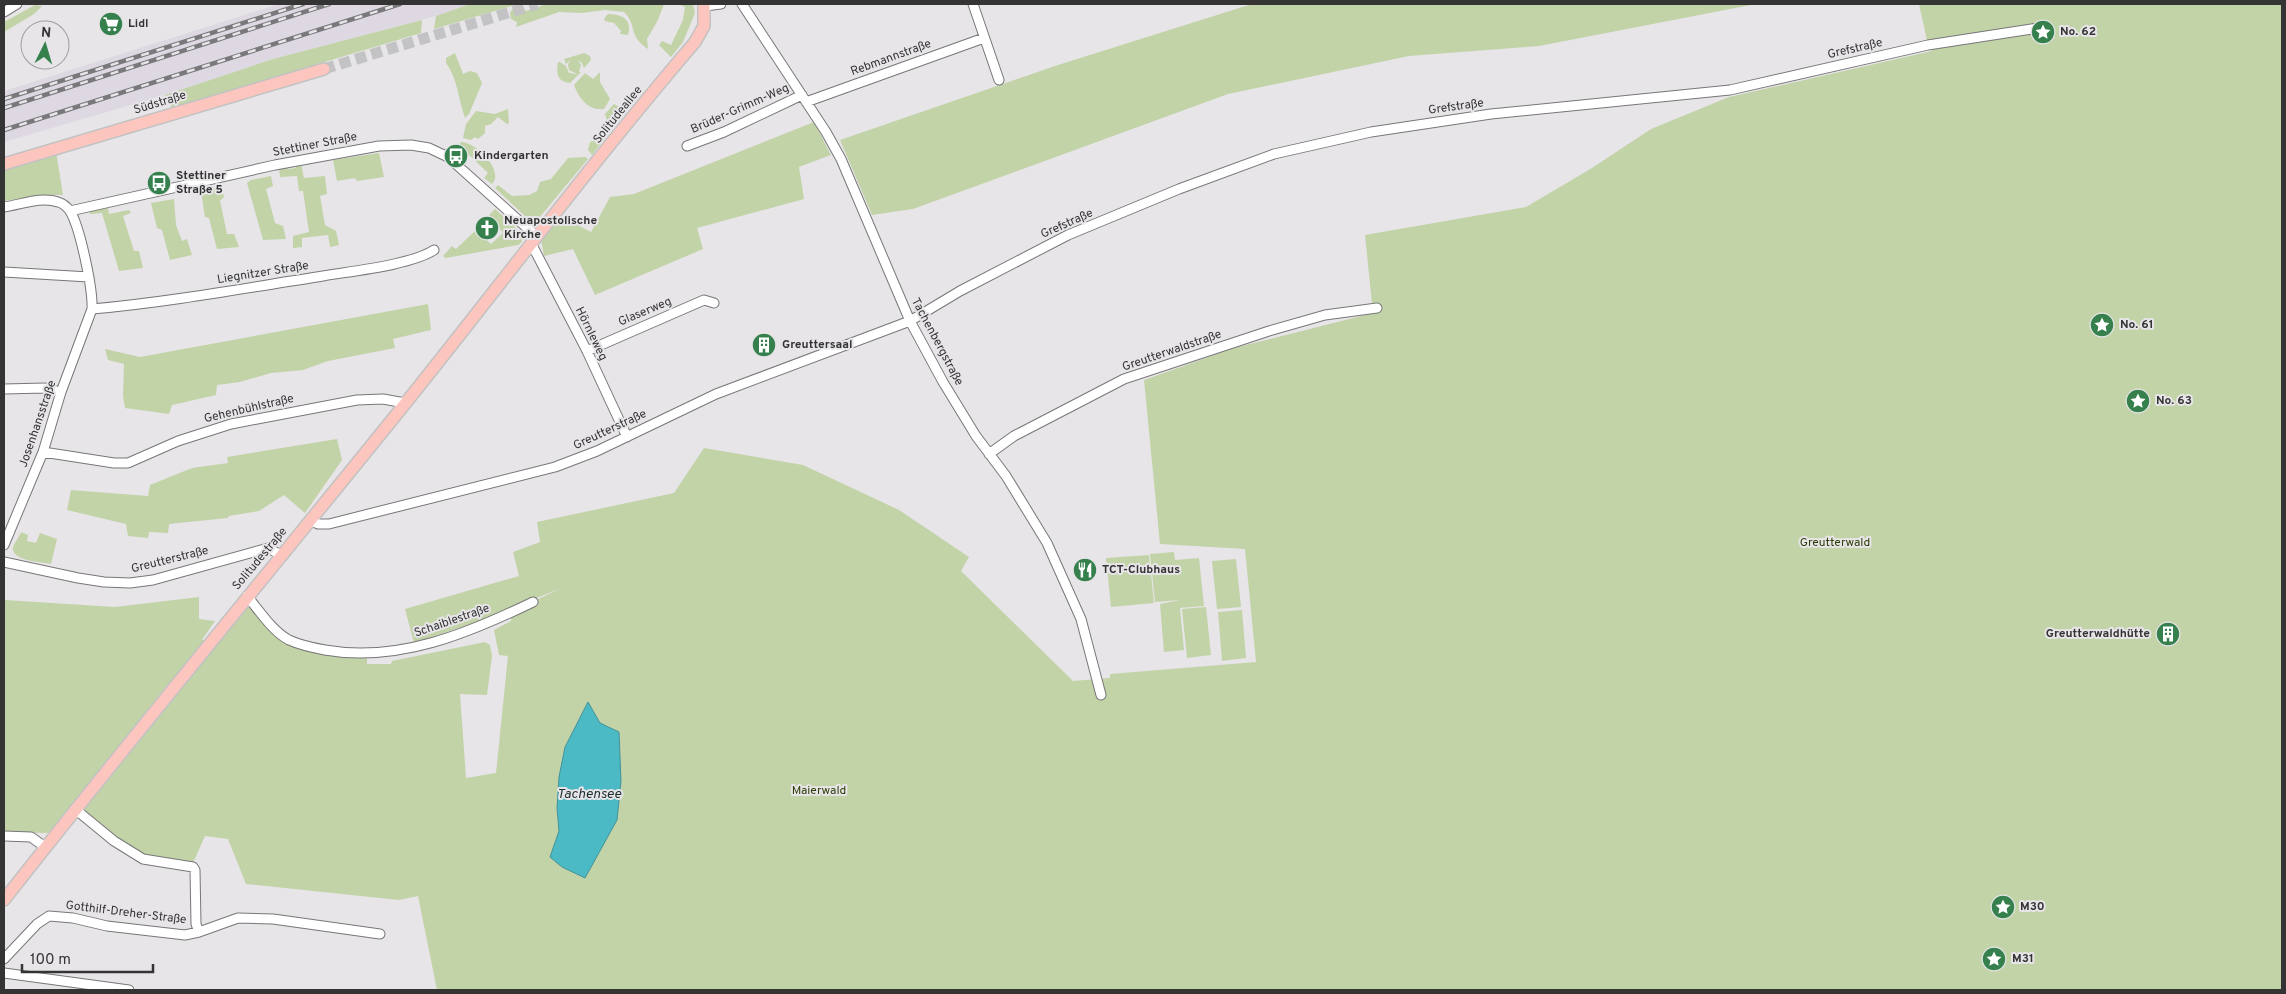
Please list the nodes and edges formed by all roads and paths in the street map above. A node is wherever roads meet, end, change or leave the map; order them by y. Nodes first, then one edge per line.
1 (18, 4) edge
2 (721, 4) edge
3 (742, 4) edge
4 (973, 4) edge
5 (705, 5) edge
6 (4, 12) edge
7 (2038, 28) dead end
8 (984, 38) junction
9 (324, 69) tunnel mouth
10 (999, 80) dead end
11 (804, 99) junction
12 (687, 146) dead end
13 (4, 164) edge
14 (4, 207) edge
15 (70, 211) junction
16 (533, 240) junction
17 (434, 250) dead end
18 (4, 272) edge
19 (89, 277) junction
20 (714, 304) dead end
21 (1377, 308) dead end
22 (92, 309) junction
23 (910, 321) junction
24 (587, 351) junction
25 (4, 388) edge
26 (61, 392) junction
27 (405, 403) junction
28 (627, 437) junction
29 (43, 452) junction
30 (989, 454) junction
31 (310, 520) junction
32 (4, 545) edge
33 (281, 555) junction
34 (4, 562) edge
35 (247, 596) junction
36 (533, 602) dead end
37 (1101, 694) dead end
38 (75, 809) junction
39 (4, 836) edge
40 (46, 847) junction
41 (4, 900) edge
42 (199, 932) junction
43 (380, 934) dead end
44 (4, 960) edge
45 (4, 973) edge
46 (129, 990) edge

1 - 6 street
2 - 5 street
3 - 11 street, Tachenbergstraße
4 - 8 street
5 - 16 main road, Solitudeallee
7 - 23 street, Grefstraße
8 - 10 street
8 - 11 street, Rebmannstraße
9 - 13 main road, Südstraße
11 - 12 street, Brüder-Grimm-Weg
11 - 23 street, Tachenbergstraße
14 - 15 street
15 - 16 street, Stettiner Straße
15 - 19 street
16 - 24 street, Hörnleweg
16 - 27 main road, Solitudestraße
17 - 22 street, Liegnitzer Straße
18 - 19 street
19 - 22 street
20 - 24 street, Glaserweg
21 - 30 street, Greutterwaldstraße
22 - 26 street, Josenhansstraße
23 - 28 street, Greutterstraße
23 - 30 street, Tachenbergstraße
24 - 28 street, Hörnleweg
25 - 26 street
26 - 29 street, Josenhansstraße
27 - 29 street, Gehenbühlstraße
27 - 31 main road, Solitudestraße
28 - 31 street, Greutterstraße
29 - 32 street, Josenhansstraße
30 - 37 street, Tachenbergstraße
31 - 33 main road, Solitudestraße
33 - 34 street, Greutterstraße
33 - 35 main road, Solitudestraße
35 - 36 street, Schaiblestraße
35 - 38 main road, Solitudestraße
38 - 40 main road, Solitudestraße
38 - 42 street
39 - 40 street
40 - 41 main road, Solitudestraße
42 - 43 street, Gotthilf-Dreher-Straße
42 - 44 street, Gotthilf-Dreher-Straße
45 - 46 street

